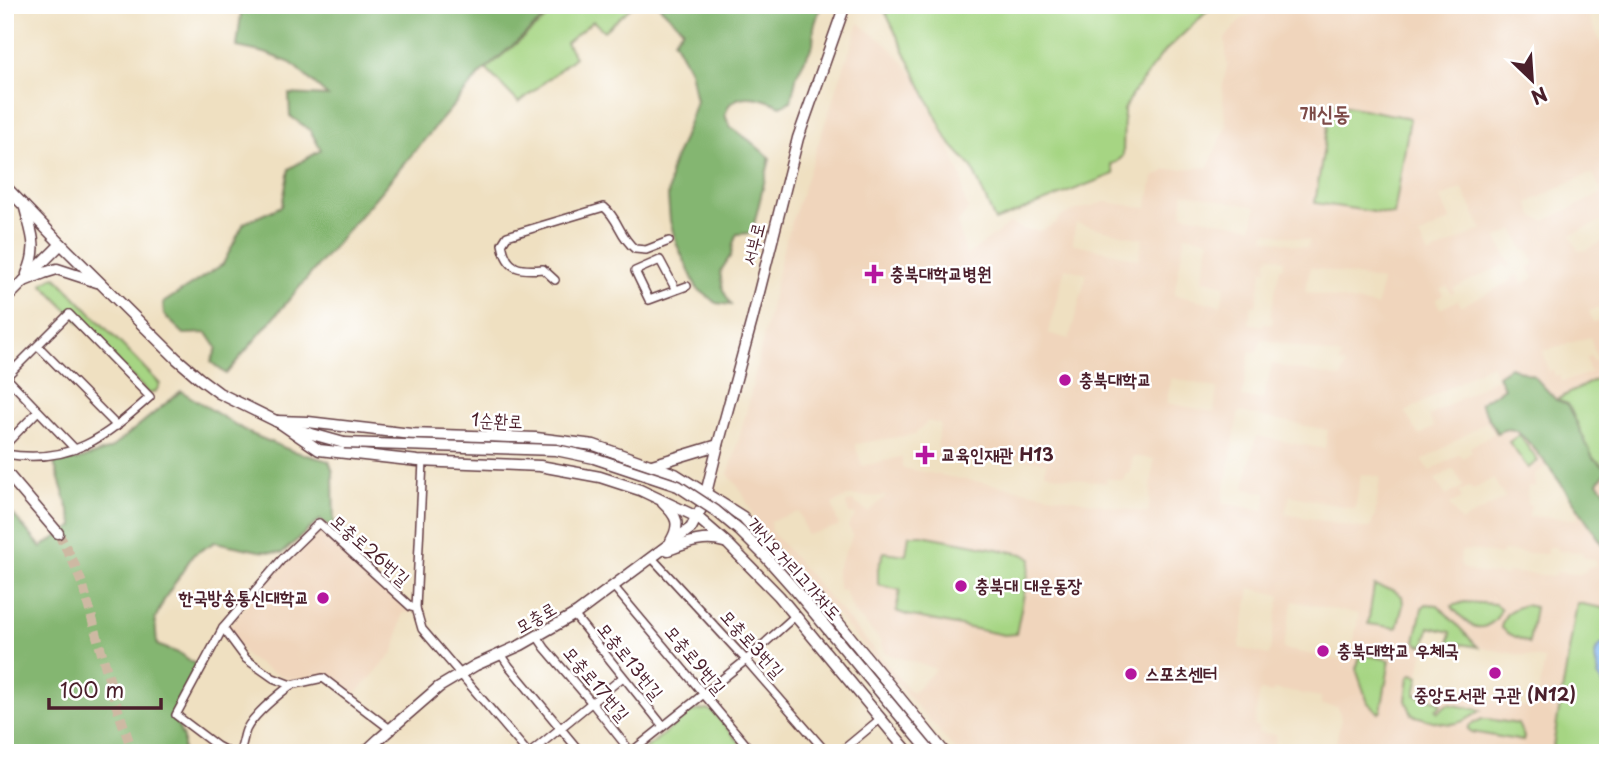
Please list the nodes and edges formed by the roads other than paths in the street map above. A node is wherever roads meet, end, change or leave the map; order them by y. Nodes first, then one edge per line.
1 (845, 5) edge
2 (5, 186) edge
3 (24, 206) junction
4 (669, 241) dead end
5 (61, 244) junction
6 (555, 279) dead end
7 (24, 281) junction
8 (100, 283) junction
9 (687, 286) dead end
10 (676, 290) junction
11 (5, 300) edge
12 (38, 346) junction
13 (6, 377) edge
14 (38, 411) junction
15 (276, 421) junction
16 (117, 426) junction
17 (344, 443) joint
18 (718, 444) junction
19 (5, 445) edge
20 (75, 449) junction
21 (5, 454) edge
22 (423, 461) junction
23 (652, 465) junction
24 (5, 471) edge
25 (706, 493) junction
26 (658, 498) junction
27 (697, 517) junction
28 (58, 533) tunnel mouth
29 (728, 544) junction
30 (669, 545) junction
31 (652, 558) junction
32 (614, 587) junction
33 (416, 608) junction
34 (573, 615) junction
35 (795, 616) junction
36 (223, 628) junction
37 (537, 635) junction
38 (501, 654) junction
39 (746, 660) junction
40 (461, 673) junction
41 (623, 677) junction
42 (291, 685) junction
43 (703, 694) junction
44 (592, 703) junction
45 (880, 719) junction
46 (663, 726) junction
47 (390, 729) junction
48 (560, 729) junction
49 (630, 752) edge
50 (230, 753) edge
51 (239, 753) edge
52 (364, 753) edge
53 (529, 753) edge
54 (580, 753) edge
55 (753, 753) edge
56 (827, 753) edge
57 (839, 753) edge
58 (909, 753) edge
59 (930, 753) edge
60 (945, 753) edge

1 - 18 main road, 서부로
2 - 3 main road, 1순환로
3 - 5 main road, 1순환로
3 - 7 main road
4 - 6 street
5 - 7 main road
5 - 8 main road, 1순환로
7 - 8 main road
7 - 11 main road
8 - 15 main road, 1순환로
9 - 10 street
10 - 10 street
12 - 13 street
12 - 16 street
12 - 16 street
13 - 14 street
14 - 19 street
14 - 20 street
15 - 17 main road, 1순환로
15 - 22 main road
15 - 23 main road, 1순환로
16 - 20 street
17 - 59 main road, 개신오거리고가차도, bridge
18 - 23 main road
18 - 25 main road, 서부로
20 - 21 street
22 - 26 main road
22 - 33 street
23 - 25 main road, 1순환로
24 - 28 main road
25 - 27 main road, 모충로
25 - 60 main road, 1순환로
26 - 27 main road
26 - 30 main road
27 - 29 main road
27 - 30 main road, 모충로
29 - 31 main road
29 - 35 main road
30 - 31 main road, 모충로
31 - 32 main road, 모충로
31 - 39 street, 모충로3번길
32 - 34 main road, 모충로
32 - 43 street, 모충로9번길
33 - 36 street, 모충로26번길
33 - 40 street, 모충로26번길
34 - 37 main road, 모충로
34 - 41 street, 모충로13번길
35 - 39 street
35 - 45 main road
36 - 42 street
36 - 50 street
37 - 38 main road, 모충로
37 - 44 street, 모충로17번길
38 - 40 main road, 모충로
38 - 48 street
39 - 43 street
39 - 56 street, 모충로3번길
40 - 47 main road, 모충로
40 - 53 street, 모충로26번길
41 - 44 street
41 - 46 street, 모충로13번길
42 - 47 street
42 - 51 street
43 - 46 street
43 - 55 street, 모충로9번길
44 - 48 street
44 - 49 street, 모충로17번길
45 - 57 street
45 - 58 main road
46 - 49 street
47 - 52 main road, 모충로
48 - 53 street
48 - 54 street

